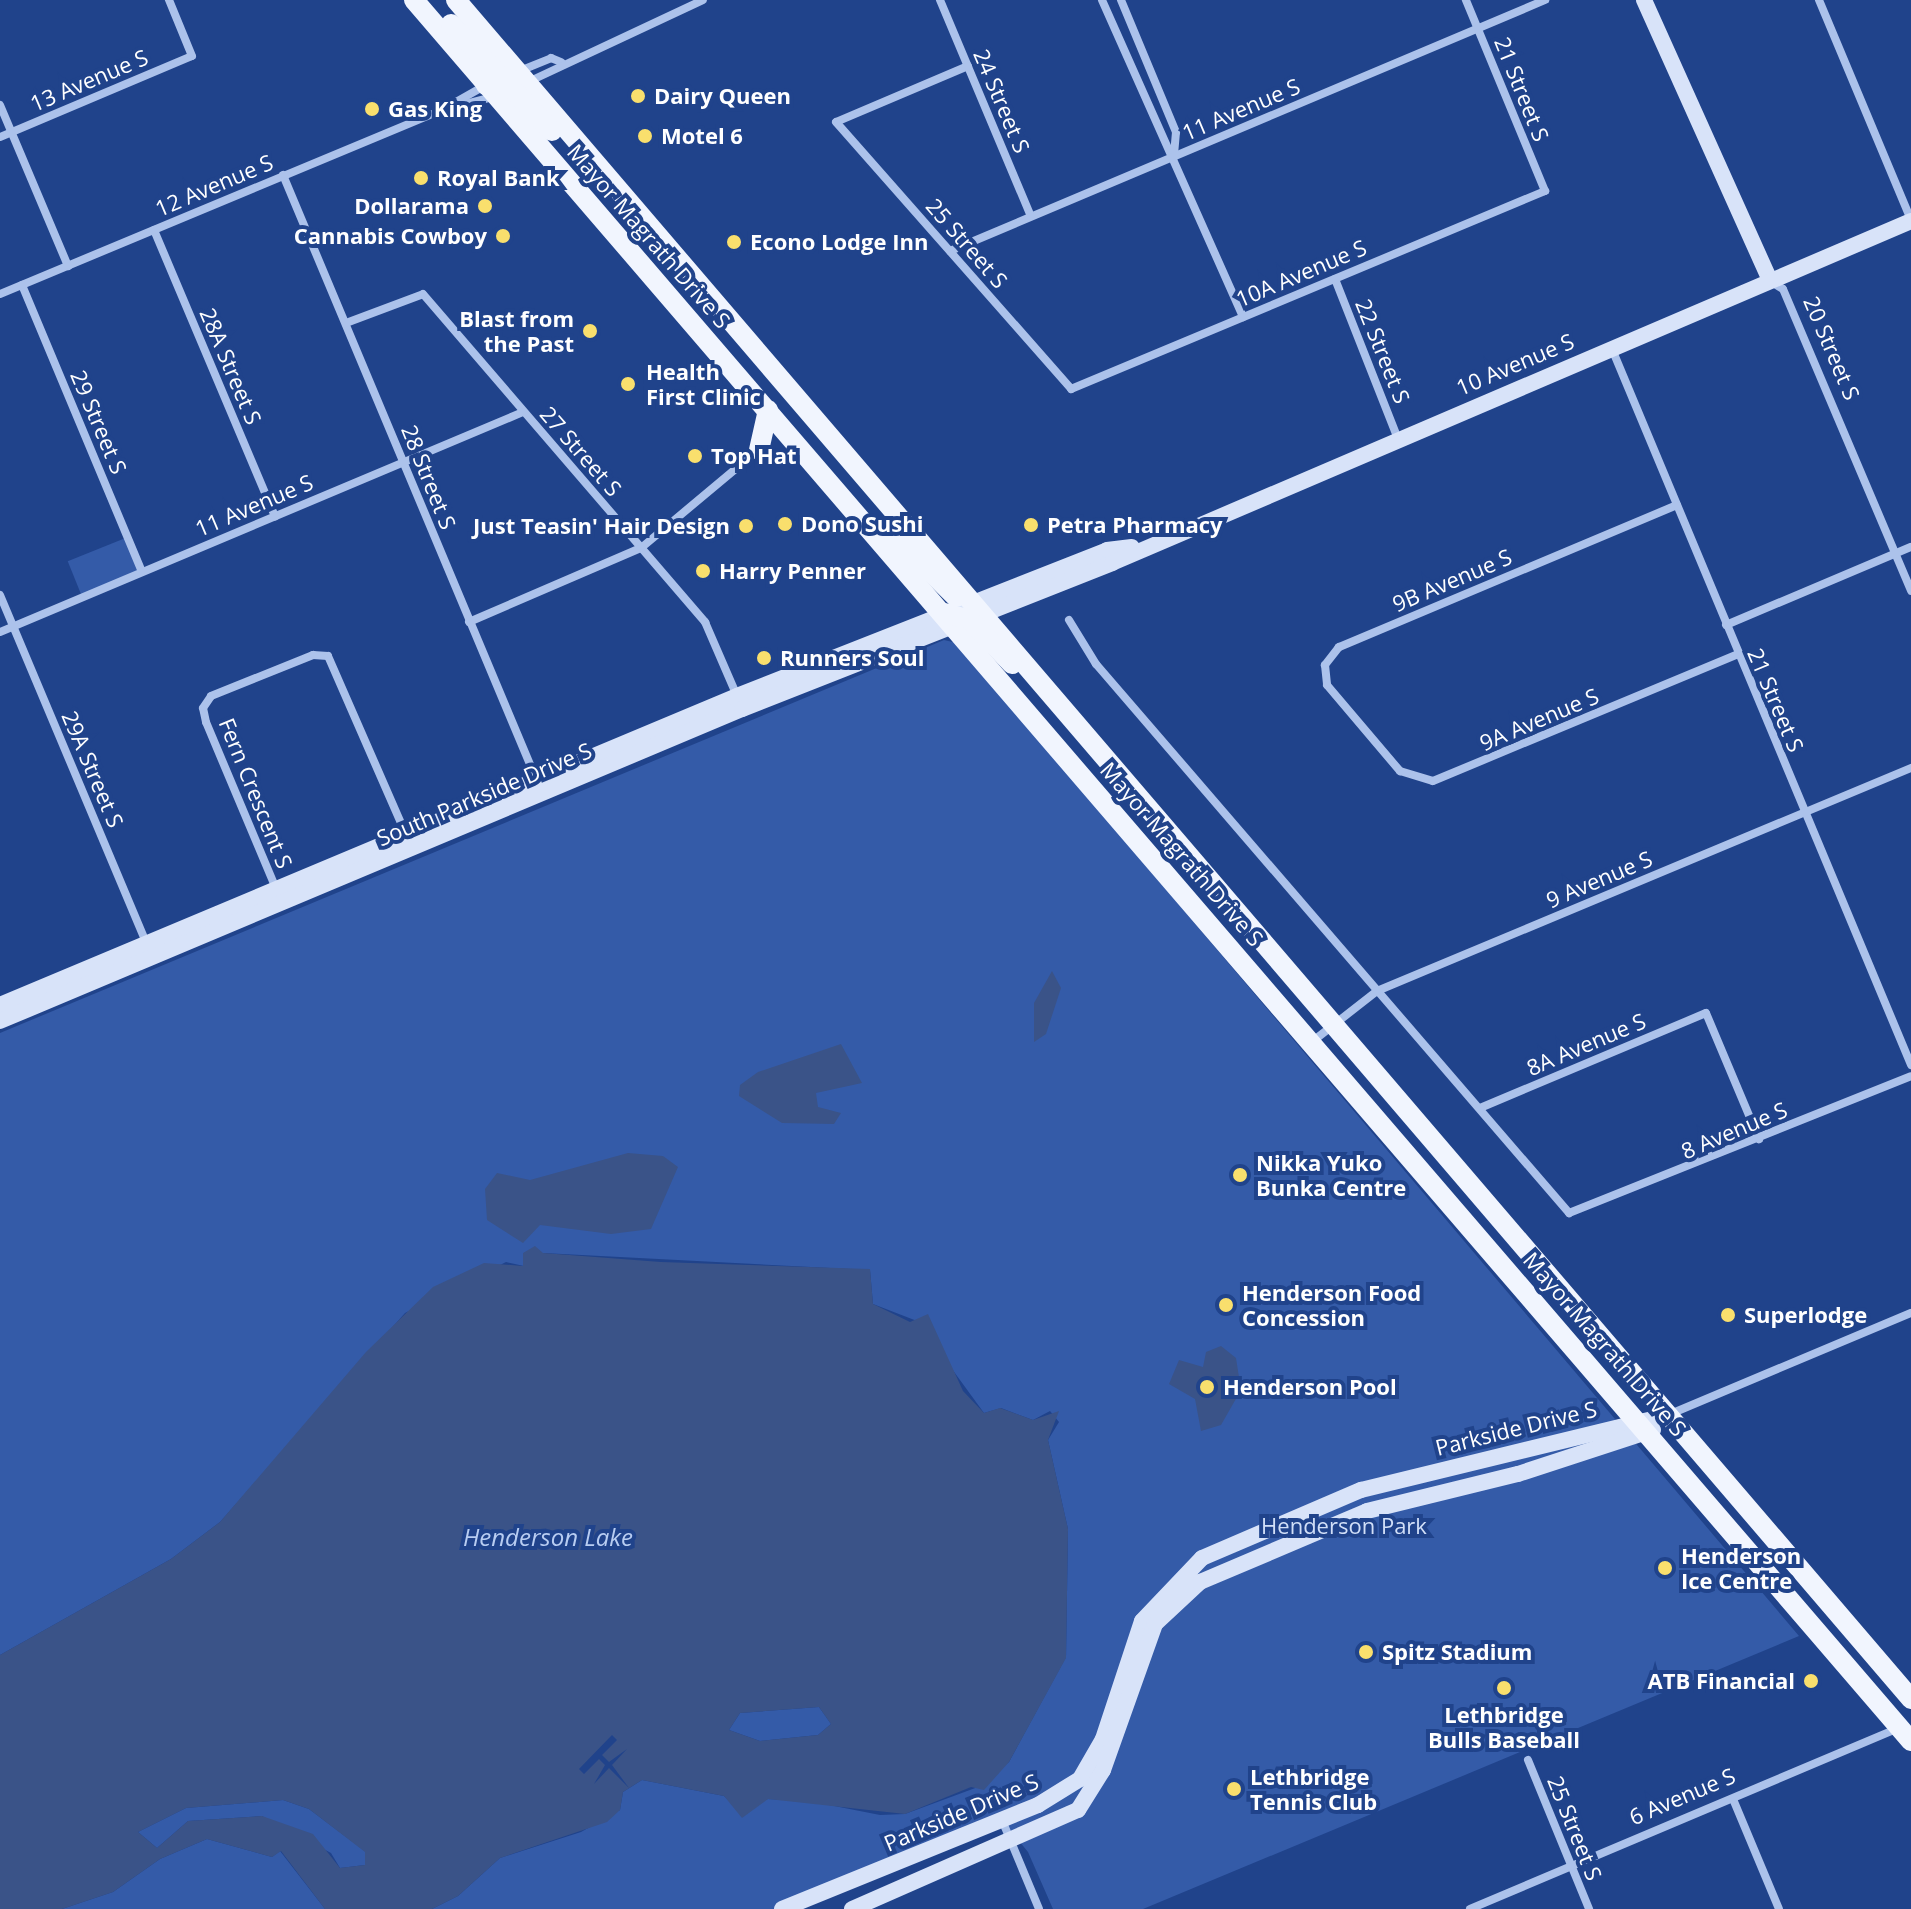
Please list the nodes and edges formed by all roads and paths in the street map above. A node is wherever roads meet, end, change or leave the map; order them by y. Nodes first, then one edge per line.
1 (169, 0) edge
2 (414, 0) edge
3 (428, 0) edge
4 (456, 0) edge
5 (703, 0) edge
6 (940, 0) edge
7 (1102, 0) edge
8 (1121, 0) edge
9 (1466, 0) edge
10 (1545, 0) edge
11 (1644, 0) edge
12 (1819, 0) edge
13 (1478, 29) junction
14 (561, 62) junction
15 (968, 66) junction
16 (507, 84) junction
17 (0, 105) edge
18 (442, 110) junction
19 (11, 132) junction
20 (0, 137) edge
21 (1174, 156) junction
22 (283, 175) junction
23 (1545, 191) joint
24 (1031, 216) junction
25 (1911, 220) edge
26 (154, 230) junction
27 (950, 251) junction
28 (68, 266) junction
29 (1335, 279) junction
30 (1770, 280) junction
31 (22, 285) junction
32 (0, 294) edge
33 (1243, 317) junction
34 (346, 323) junction
35 (1611, 347) junction
36 (1071, 389) joint
37 (768, 410) junction
38 (523, 412) junction
39 (1397, 436) junction
40 (796, 442) junction
41 (759, 450) junction
42 (403, 462) junction
43 (1677, 505) junction
44 (275, 516) junction
45 (1911, 547) edge
46 (641, 548) junction
47 (1896, 554) junction
48 (142, 572) junction
49 (1911, 591) edge
50 (0, 595) edge
51 (966, 613) junction
52 (1069, 620) dead end
53 (469, 622) junction
54 (1726, 625) junction
55 (13, 626) junction
56 (0, 632) edge
57 (1738, 654) junction
58 (740, 702) junction
59 (1367, 733) joint
60 (1911, 768) edge
61 (540, 787) junction
62 (1804, 813) junction
63 (409, 842) junction
64 (280, 897) junction
65 (150, 950) junction
66 (1377, 991) junction
67 (0, 1005) edge
68 (0, 1021) edge
69 (1336, 1021) junction
70 (1313, 1041) junction
71 (1911, 1065) edge
72 (1911, 1076) edge
73 (1480, 1108) junction
74 (1759, 1139) junction
75 (1911, 1313) edge
76 (1668, 1415) junction
77 (1644, 1426) junction
78 (1911, 1699) edge
79 (1907, 1731) edge
80 (1528, 1760) dead end
81 (1733, 1799) junction
82 (1002, 1820) junction
83 (1012, 1842) junction
84 (1571, 1867) junction
85 (782, 1909) edge
86 (852, 1909) edge
87 (1039, 1909) edge
88 (1470, 1909) edge
89 (1589, 1909) edge
90 (1779, 1909) edge

1 - 19 street, 13 Avenue S
2 - 16 main road, Mayor Magrath Drive S
3 - 16 main road
4 - 16 main road, Mayor Magrath Drive S
5 - 14 street, 12 Avenue S
6 - 15 street, 24 Street S
7 - 21 street
8 - 21 street
9 - 13 street, 21 Street S
10 - 13 street, 11 Avenue S
11 - 30 street, 20 Street S
12 - 25 street
13 - 21 street, 11 Avenue S
13 - 23 street, 21 Street S
14 - 16 street, 12 Avenue S
14 - 16 street, 12 Avenue S
15 - 24 street, 24 Street S
15 - 27 street, 25 Street S
16 - 18 street, 12 Avenue S
16 - 18 street, 12 Avenue S
16 - 37 main road, Mayor Magrath Drive S
16 - 51 main road, Mayor Magrath Drive S
17 - 19 street
18 - 22 street, 12 Avenue S
19 - 20 street, 13 Avenue S
19 - 28 street
21 - 24 street, 11 Avenue S
21 - 33 street
22 - 26 street, 12 Avenue S
22 - 34 street, 28 Street S
23 - 29 street, 10A Avenue S
24 - 27 street, 11 Avenue S
25 - 30 street, 10 Avenue S
26 - 28 street, 12 Avenue S
26 - 44 street, 28A Street S
27 - 36 street, 25 Street S
28 - 31 street, 12 Avenue S
29 - 33 street, 10A Avenue S
29 - 39 street, 22 Street S
30 - 35 street, 10 Avenue S
30 - 47 street, 20 Street S
31 - 32 street, 12 Avenue S
31 - 48 street, 29 Street S
33 - 36 street, 10A Avenue S
34 - 38 street, 27 Street S
34 - 42 street, 28 Street S
35 - 39 street, 10 Avenue S
35 - 43 street, 21 Street S
37 - 40 main road, Mayor Magrath Drive S
37 - 41 main road
38 - 42 street, 11 Avenue S
38 - 46 street, 27 Street S
39 - 51 street, 10 Avenue S
40 - 41 main road
40 - 51 main road, Mayor Magrath Drive S
41 - 46 street
42 - 44 street, 11 Avenue S
42 - 53 street, 28 Street S
43 - 54 street, 21 Street S
43 - 59 street, 9B Avenue S
44 - 48 street, 11 Avenue S
45 - 47 street
46 - 53 street
46 - 58 street, 27 Street S
47 - 49 street, 20 Street S
47 - 54 street
48 - 55 street, 11 Avenue S
50 - 55 street, 29A Street S
51 - 58 street, South Parkside Drive S
51 - 69 main road, Mayor Magrath Drive S
51 - 70 main road, Mayor Magrath Drive S
52 - 66 street
53 - 61 street, 28 Street S
54 - 57 street, 21 Street S
55 - 56 street, 11 Avenue S
55 - 65 street, 29A Street S
57 - 59 street, 9A Avenue S
57 - 62 street, 21 Street S
58 - 61 street, South Parkside Drive S
60 - 62 street, 9 Avenue S
61 - 63 street, South Parkside Drive S
62 - 66 street, 9 Avenue S
62 - 71 street, 21 Street S
63 - 64 street, South Parkside Drive S
63 - 64 street, Fern Crescent S
64 - 65 street, South Parkside Drive S
65 - 67 street, South Parkside Drive S
65 - 68 street, South Parkside Drive S
66 - 69 street, 9 Avenue S
66 - 73 street
69 - 70 street, 9 Avenue S
69 - 76 main road, Mayor Magrath Drive S
70 - 77 main road, Mayor Magrath Drive S
72 - 74 street, 8 Avenue S
73 - 74 street, 8 Avenue S
73 - 74 street, 8A Avenue S
75 - 76 street
76 - 77 street, Parkside Drive S
76 - 78 main road, Mayor Magrath Drive S
77 - 79 main road, Mayor Magrath Drive S
77 - 82 street, Parkside Drive S
77 - 83 street, Parkside Drive S
79 - 81 street, 6 Avenue S
80 - 84 street, 25 Street S
81 - 84 street, 6 Avenue S
81 - 90 street
82 - 83 street
82 - 85 street, Parkside Drive S
83 - 86 street, Parkside Drive S
83 - 87 street
84 - 88 street, 6 Avenue S
84 - 89 street, 25 Street S

